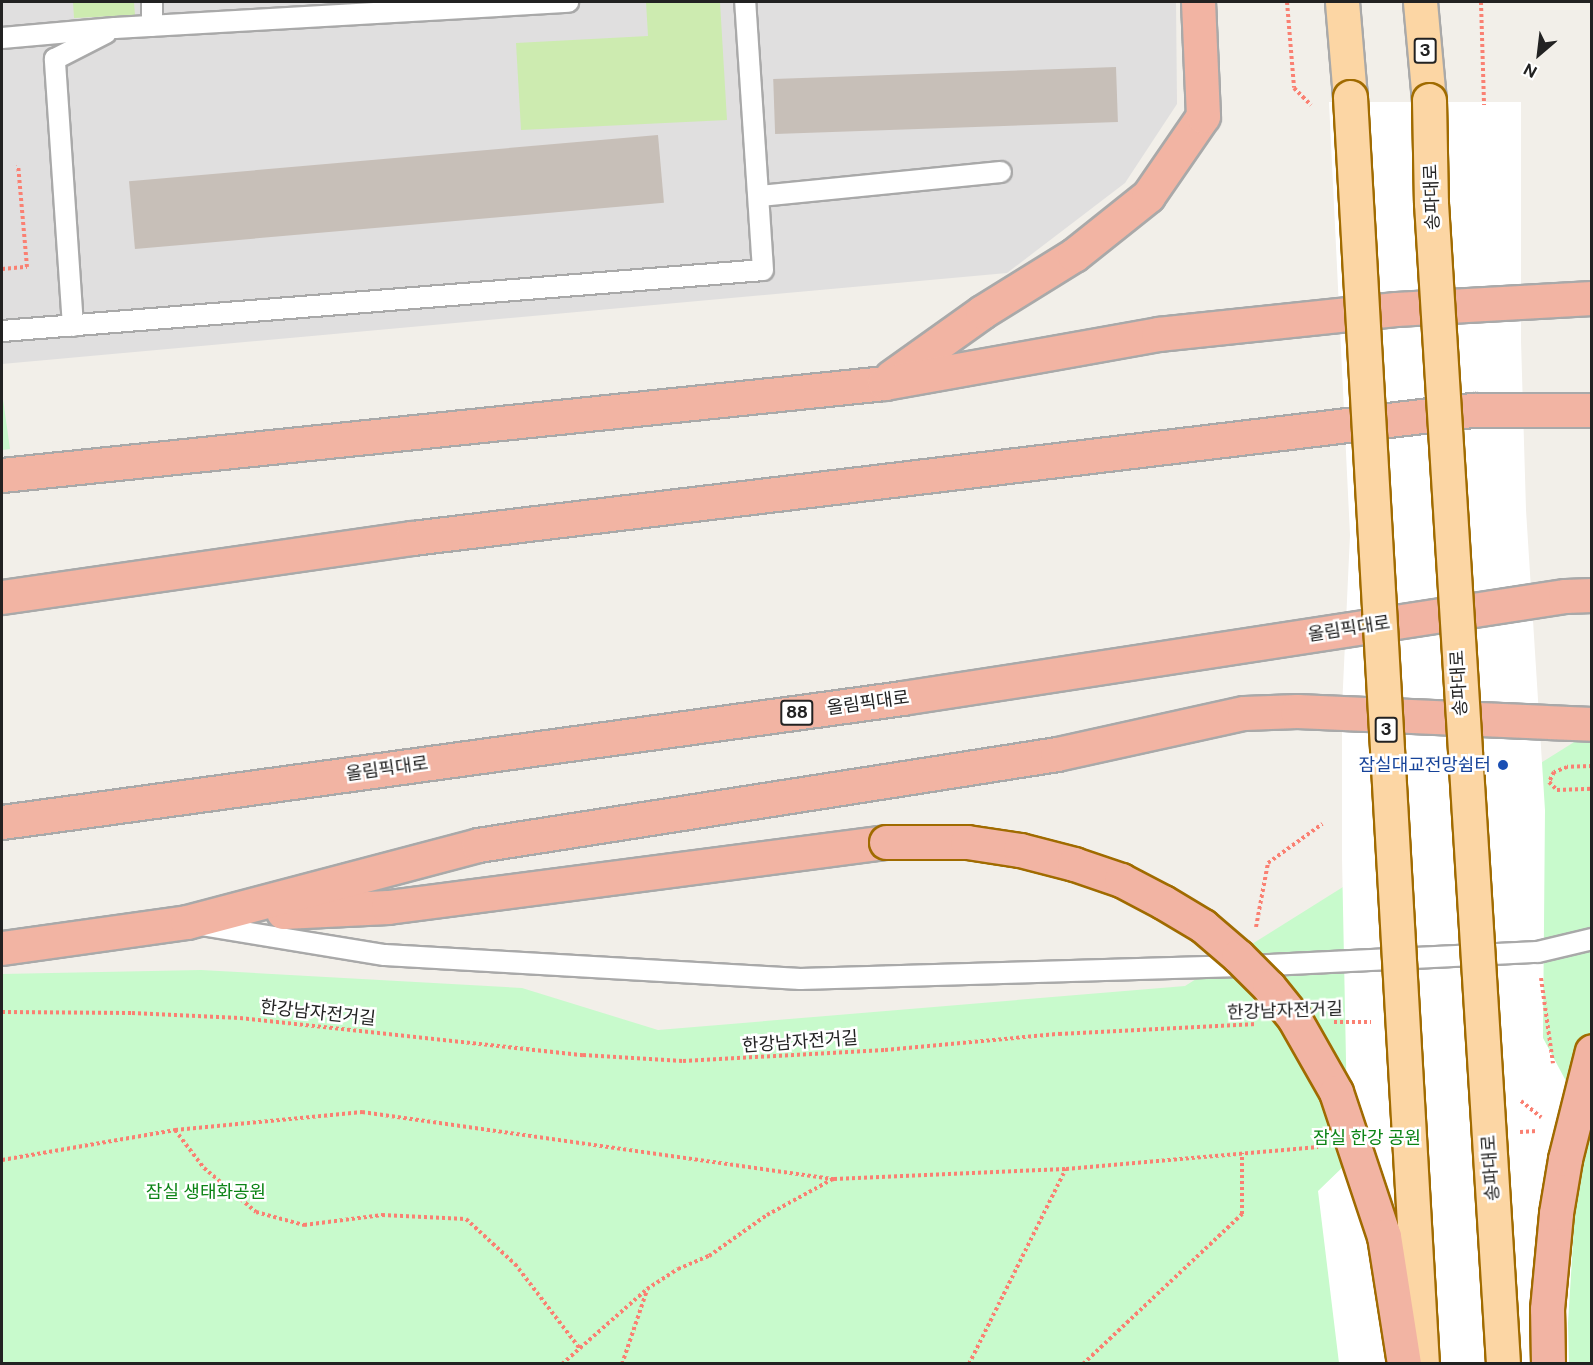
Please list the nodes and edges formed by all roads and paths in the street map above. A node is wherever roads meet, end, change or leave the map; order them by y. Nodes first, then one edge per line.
1 (152, 2) edge
2 (568, 2) edge
3 (745, 2) edge
4 (1198, 2) edge
5 (1287, 2) edge
6 (1342, 2) edge
7 (1420, 2) edge
8 (1482, 2) edge
9 (152, 26) junction
10 (115, 28) junction
11 (2, 38) edge
12 (1311, 105) dead end
13 (1484, 105) dead end
14 (18, 165) dead end
15 (1001, 172) dead end
16 (760, 196) junction
17 (2, 269) edge
18 (1592, 298) edge
19 (73, 326) junction
20 (2, 331) edge
21 (884, 382) junction
22 (1592, 410) edge
23 (2, 475) edge
24 (1592, 595) edge
25 (2, 597) edge
26 (1592, 724) edge
27 (1592, 766) edge
28 (1592, 789) edge
29 (2, 822) edge
30 (1322, 824) dead end
31 (221, 915) junction
32 (187, 922) junction
33 (1592, 939) edge
34 (2, 948) edge
35 (1538, 952) junction
36 (1249, 966) junction
37 (2, 1011) edge
38 (1381, 1021) dead end
39 (1322, 1023) dead end
40 (1264, 1024) dead end
41 (1592, 1051) edge
42 (1554, 1070) dead end
43 (1518, 1098) dead end
44 (1548, 1121) dead end
45 (175, 1130) junction
46 (1538, 1131) dead end
47 (1514, 1133) dead end
48 (1325, 1147) dead end
49 (1242, 1153) junction
50 (2, 1160) edge
51 (1066, 1169) junction
52 (834, 1179) junction
53 (648, 1289) junction
54 (581, 1350) junction
55 (562, 1364) edge
56 (622, 1364) edge
57 (969, 1364) edge
58 (1083, 1364) edge
59 (1404, 1364) edge
60 (1422, 1364) edge
61 (1503, 1364) edge
62 (1548, 1364) edge

1 - 9 lane
2 - 9 lane
3 - 16 lane
4 - 21 highway
5 - 12 path
6 - 60 main road, 3, bridge
7 - 61 main road, 송파대로 / 3, bridge
8 - 13 path
9 - 10 lane
10 - 11 lane
10 - 19 lane
14 - 17 path
15 - 16 lane
16 - 19 lane
18 - 21 highway
19 - 20 lane
21 - 23 highway
22 - 25 highway
24 - 29 highway, 올림픽대로 / 88
26 - 31 highway
27 - 28 path
30 - 36 path
31 - 32 highway
31 - 59 highway, bridge
32 - 34 highway
32 - 36 lane
33 - 35 lane
35 - 36 lane
35 - 42 path
37 - 40 path, 한강남자전거길
38 - 39 path, 한강남자전거길
41 - 62 highway, bridge
43 - 44 path
45 - 50 path
45 - 52 path
45 - 54 path
46 - 47 path
48 - 49 path
49 - 51 path
49 - 58 path
51 - 52 path
51 - 57 path
52 - 53 path
53 - 54 path
53 - 56 path
54 - 55 path

